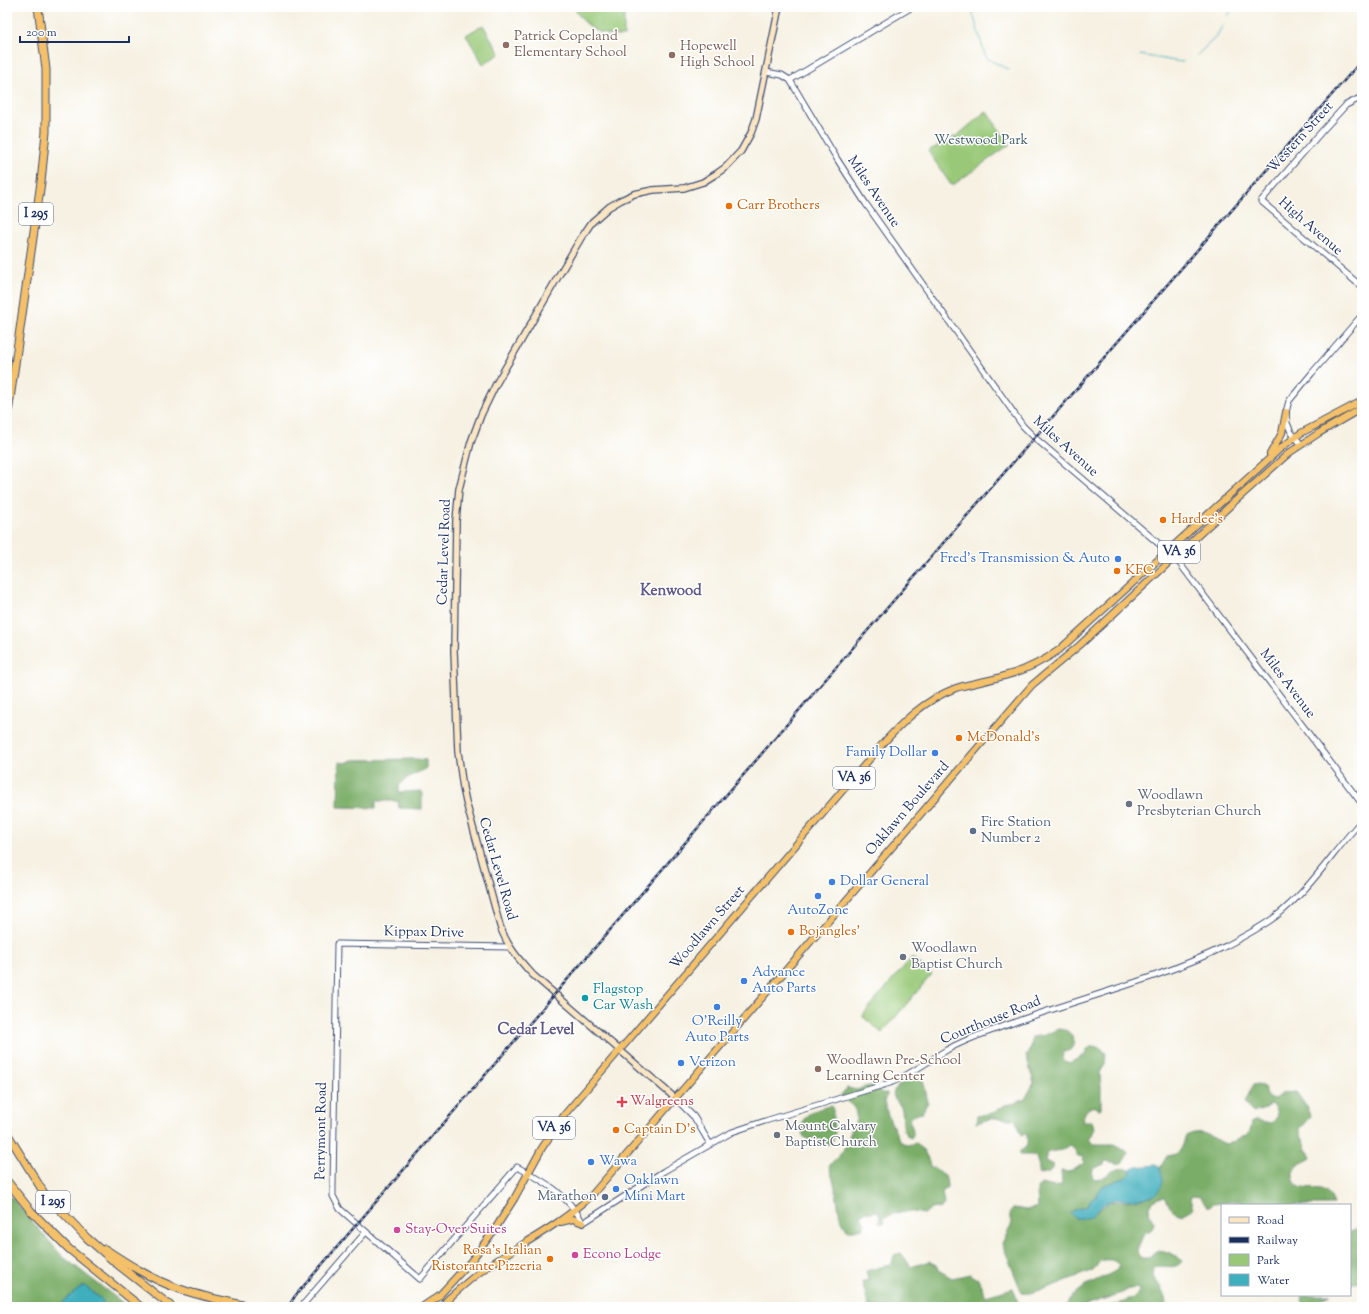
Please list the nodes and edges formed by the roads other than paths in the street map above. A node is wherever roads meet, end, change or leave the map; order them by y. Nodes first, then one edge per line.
1 (38, 7) edge
2 (779, 7) edge
3 (912, 7) edge
4 (766, 72) junction
5 (790, 80) junction
6 (1362, 97) edge
7 (1261, 201) joint
8 (1362, 287) edge
9 (1362, 315) edge
10 (1362, 401) edge
11 (1362, 408) edge
12 (1286, 412) junction
13 (7, 420) edge
14 (1295, 437) junction
15 (1301, 444) junction
16 (1265, 462) junction
17 (1167, 551) junction
18 (1174, 557) junction
19 (1362, 804) edge
20 (1362, 820) edge
21 (337, 944) joint
22 (510, 947) junction
23 (619, 1050) junction
24 (675, 1098) junction
25 (7, 1133) edge
26 (710, 1144) junction
27 (528, 1173) junction
28 (7, 1181) edge
29 (575, 1210) junction
30 (583, 1223) junction
31 (556, 1224) junction
32 (365, 1233) junction
33 (87, 1238) junction
34 (118, 1289) junction
35 (438, 1296) junction
36 (450, 1298) joint
37 (137, 1307) edge
38 (141, 1307) edge
39 (172, 1307) edge
40 (252, 1307) edge
41 (301, 1307) edge
42 (423, 1307) edge
43 (428, 1307) edge
44 (442, 1307) edge

1 - 13 highway, I 295
2 - 4 main road, Cedar Level Road
3 - 5 street
4 - 5 street
4 - 22 main road, Cedar Level Road
5 - 17 street, Miles Avenue
6 - 7 street, Western Street
7 - 8 street, High Avenue
9 - 12 street
10 - 14 highway, VA 36
11 - 15 highway, VA 36
12 - 14 street
12 - 16 highway
14 - 15 street
14 - 16 highway, VA 36
15 - 18 highway, VA 36
16 - 17 highway, VA 36
17 - 18 street, Miles Avenue
17 - 23 highway, Woodlawn Street / VA 36
18 - 19 street, Miles Avenue
18 - 24 highway, Oaklawn Boulevard / VA 36
20 - 26 street, Courthouse Road
21 - 22 street, Kippax Drive
21 - 32 street, Perrymont Road
22 - 23 main road, Cedar Level Road
23 - 24 main road, Cedar Level Road
23 - 27 highway, Woodlawn Street / VA 36
24 - 26 street
24 - 29 highway, Oaklawn Boulevard / VA 36
25 - 33 highway, I 295
26 - 30 street, Courthouse Road
27 - 29 street
27 - 32 street, Perrymont Road
27 - 35 highway, Woodlawn Street / VA 36
28 - 34 highway, I 295
29 - 30 street
29 - 31 highway, Oaklawn Boulevard / VA 36
30 - 31 highway
31 - 36 highway, Oaklawn Boulevard / VA 36
32 - 41 street
33 - 39 highway, I 295
33 - 40 highway
34 - 37 highway
34 - 38 highway, I 295
35 - 42 highway
35 - 43 highway, VA 36
36 - 44 highway

